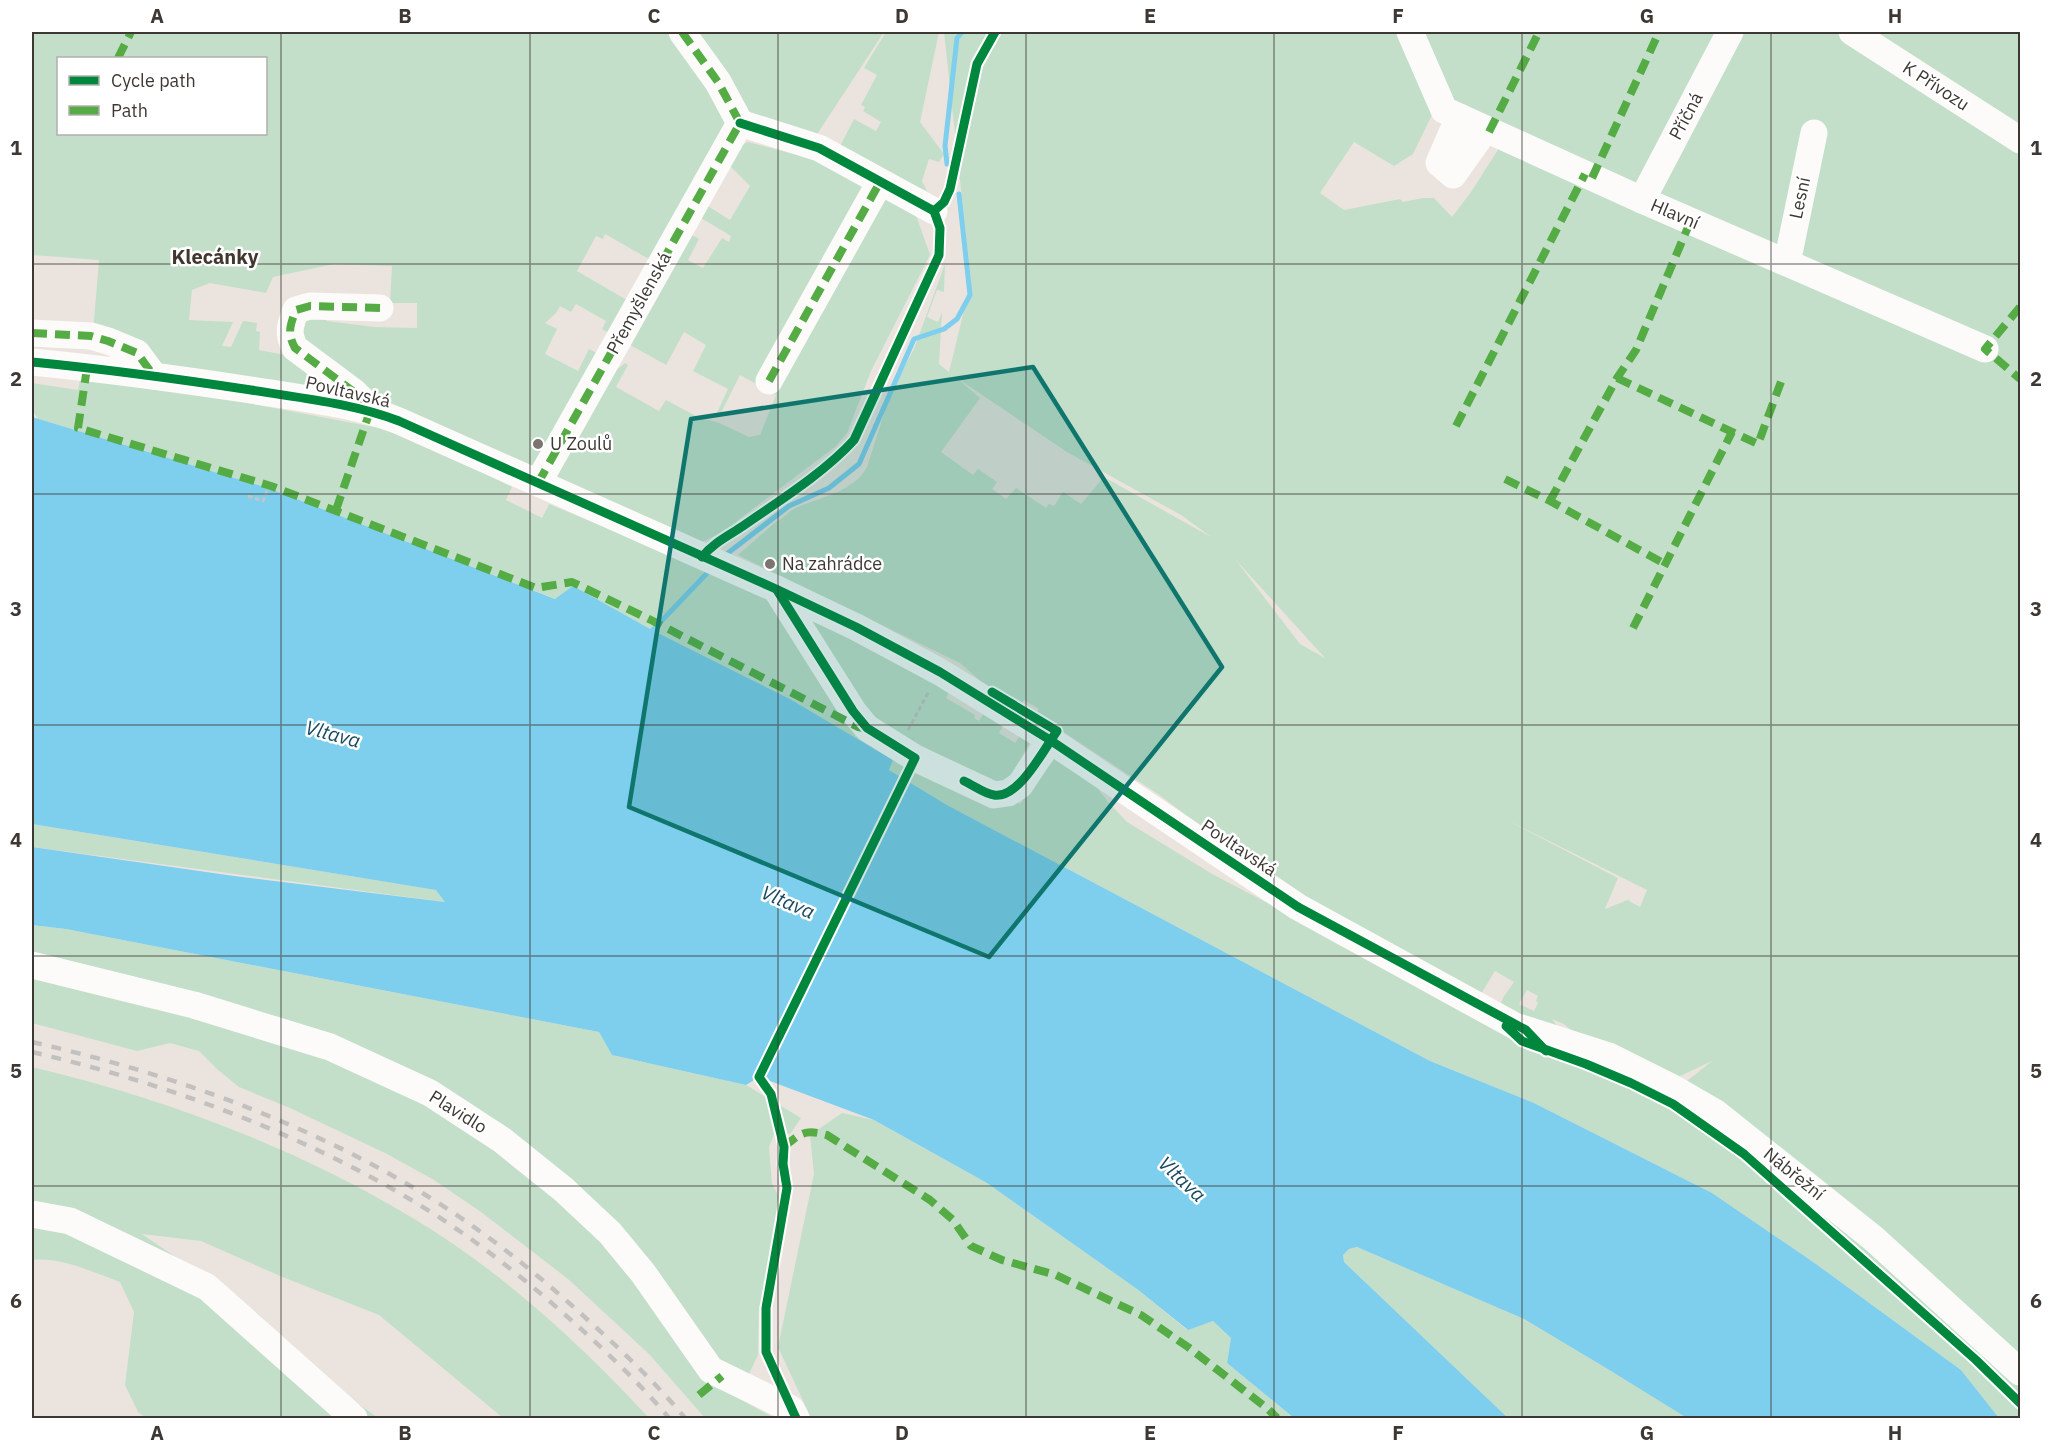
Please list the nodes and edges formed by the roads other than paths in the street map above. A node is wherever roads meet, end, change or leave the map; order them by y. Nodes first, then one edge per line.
1 (682, 32) edge
2 (1410, 32) edge
3 (1730, 32) edge
4 (1852, 32) edge
5 (1459, 117) junction
6 (740, 123) junction
7 (1485, 130) junction
8 (1814, 133) dead end
9 (2020, 140) edge
10 (880, 182) junction
11 (1642, 200) junction
12 (934, 210) dead end
13 (1786, 263) junction
14 (380, 308) dead end
15 (32, 333) edge
16 (1984, 350) dead end
17 (32, 362) edge
18 (154, 376) junction
19 (769, 381) dead end
20 (373, 411) junction
21 (538, 483) junction
22 (776, 589) junction
23 (1050, 740) junction
24 (32, 965) edge
25 (1531, 1032) joint
26 (32, 1214) edge
27 (2020, 1372) edge
28 (793, 1414) edge
29 (354, 1419) edge

1 - 6 street
2 - 5 street, Hlavní
3 - 11 street, Příčná
4 - 9 street, K Přívozu
5 - 7 street, Hlavní
5 - 7 street
6 - 10 street
6 - 21 street, Přemyšlenská
7 - 11 street, Hlavní
8 - 13 street, Lesní
10 - 12 street
10 - 19 street
11 - 13 street, Hlavní
13 - 16 street, Hlavní
14 - 20 street
15 - 18 street
17 - 18 street, Povltavská
18 - 20 street, Povltavská
20 - 21 street, Povltavská
21 - 22 street, Povltavská
22 - 23 street, Povltavská
22 - 23 street
23 - 25 street, Povltavská
24 - 28 street, Plavidlo
25 - 27 street, Nábřežní
26 - 29 street

